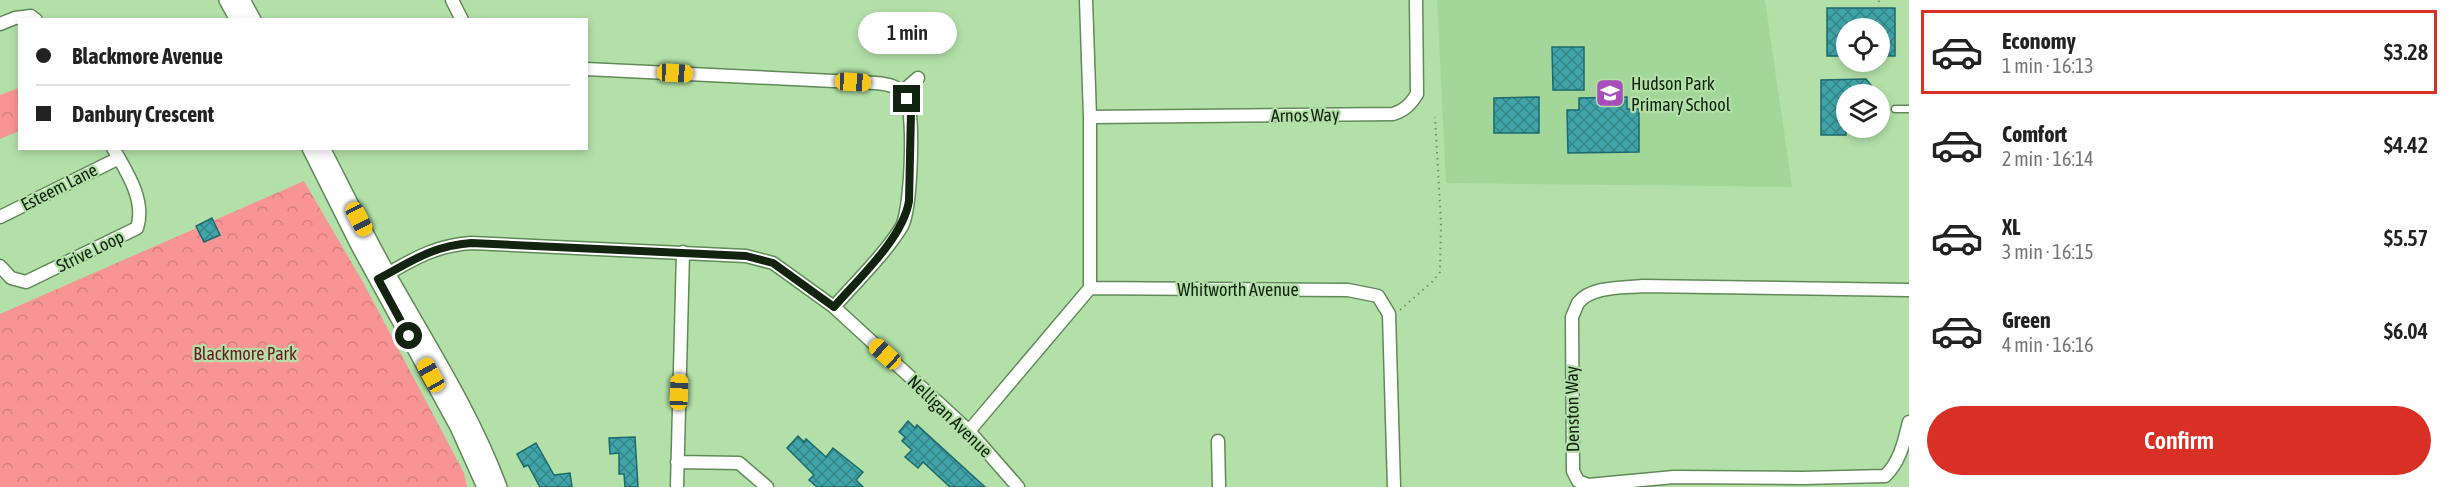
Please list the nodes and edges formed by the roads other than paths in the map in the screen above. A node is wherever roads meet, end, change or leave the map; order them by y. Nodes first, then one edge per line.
1 (227, 0) edge
2 (242, 0) edge
3 (452, 0) edge
4 (1086, 0) edge
5 (1416, 0) edge
6 (34, 18) edge
7 (237, 18) edge
8 (252, 18) edge
9 (461, 18) edge
10 (0, 24) edge
11 (588, 69) edge
12 (918, 78) dead end
13 (902, 92) junction
14 (1895, 108) dead end
15 (1909, 108) edge
16 (1089, 117) junction
17 (311, 150) edge
18 (323, 150) edge
19 (116, 153) edge
20 (0, 217) edge
21 (683, 252) junction
22 (0, 266) edge
23 (383, 276) junction
24 (1090, 288) junction
25 (1909, 290) edge
26 (834, 307) junction
27 (1909, 422) edge
28 (969, 431) junction
29 (1218, 441) dead end
30 (677, 462) junction
31 (1702, 482) edge
32 (485, 487) edge
33 (499, 487) edge
34 (677, 487) edge
35 (767, 487) edge
36 (1018, 487) edge
37 (1219, 487) edge
38 (1394, 487) edge

1 - 7 street
2 - 8 street
3 - 9 street
4 - 16 street
5 - 16 street, Arnos Way
6 - 10 street
11 - 13 street
12 - 13 street
13 - 26 street
14 - 15 lane
16 - 24 street
17 - 23 street
18 - 23 street
19 - 20 street, Esteem Lane
19 - 22 street, Strive Loop
21 - 23 street, Nelligan Avenue
21 - 26 street, Nelligan Avenue
21 - 30 street
23 - 32 street
23 - 33 street
24 - 28 street
24 - 38 street, Whitworth Avenue
25 - 31 street, Denston Way
26 - 28 street, Nelligan Avenue
27 - 31 street, Denston Way
28 - 36 street, Nelligan Avenue
29 - 37 street
30 - 34 street
30 - 35 street

